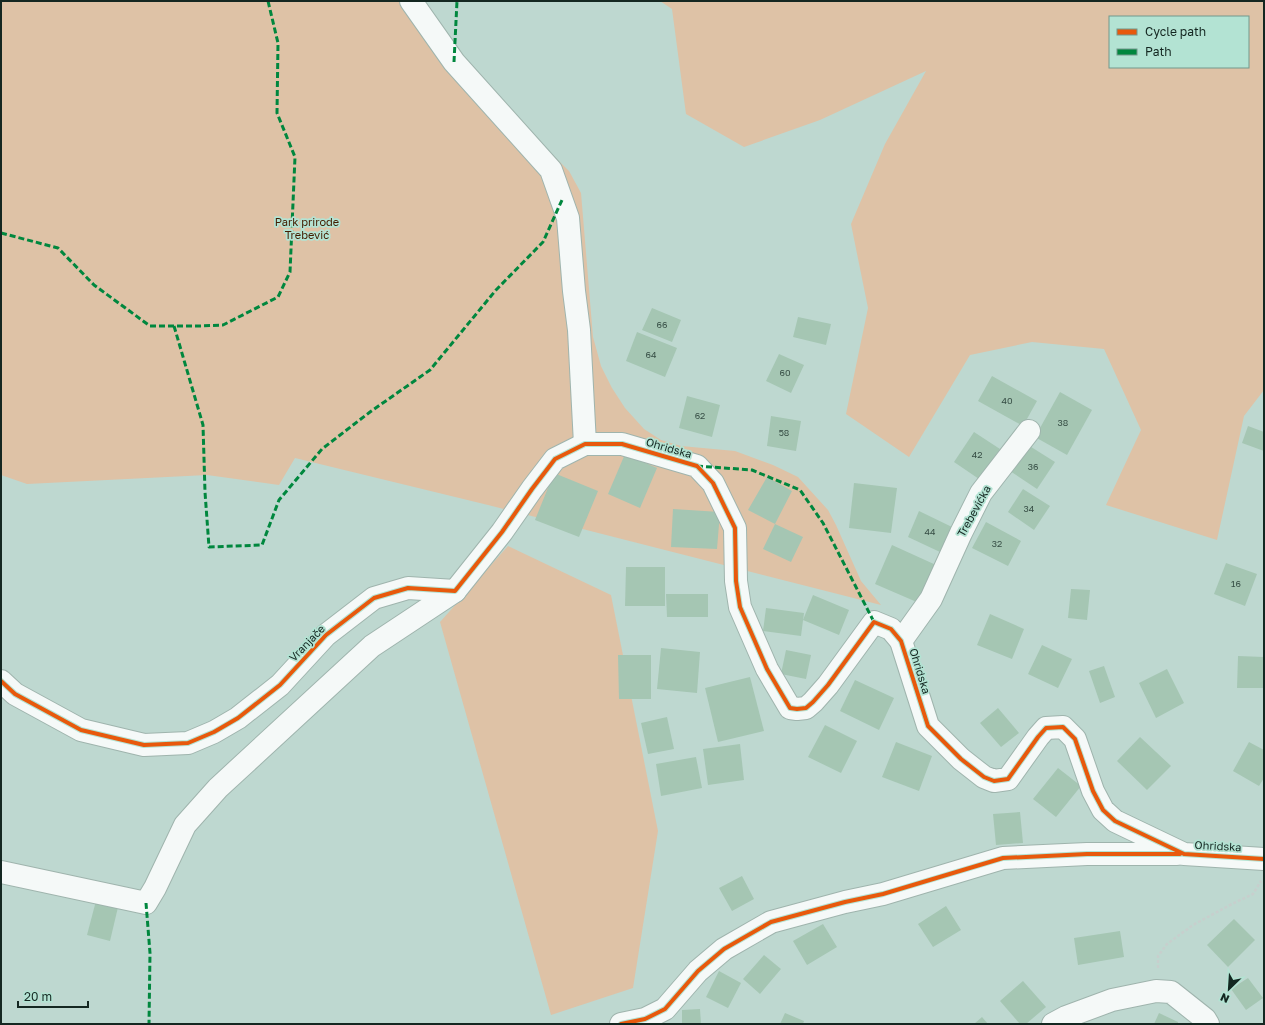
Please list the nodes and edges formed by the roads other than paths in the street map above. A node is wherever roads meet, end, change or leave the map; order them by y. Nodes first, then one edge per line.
1 (412, 1) edge
2 (1029, 431) dead end
3 (585, 444) junction
4 (455, 591) junction
5 (901, 641) junction
6 (1, 681) edge
7 (1184, 854) junction
8 (1264, 859) edge
9 (1, 872) edge
10 (621, 1024) edge
11 (1053, 1024) edge
12 (1208, 1024) edge

1 - 3 street
2 - 5 street, Trebevićka
3 - 4 street
3 - 5 street, Ohridska
4 - 6 street, Vranjače
4 - 9 street
5 - 7 street, Ohridska
7 - 8 street, Ohridska
7 - 10 street
11 - 12 street

